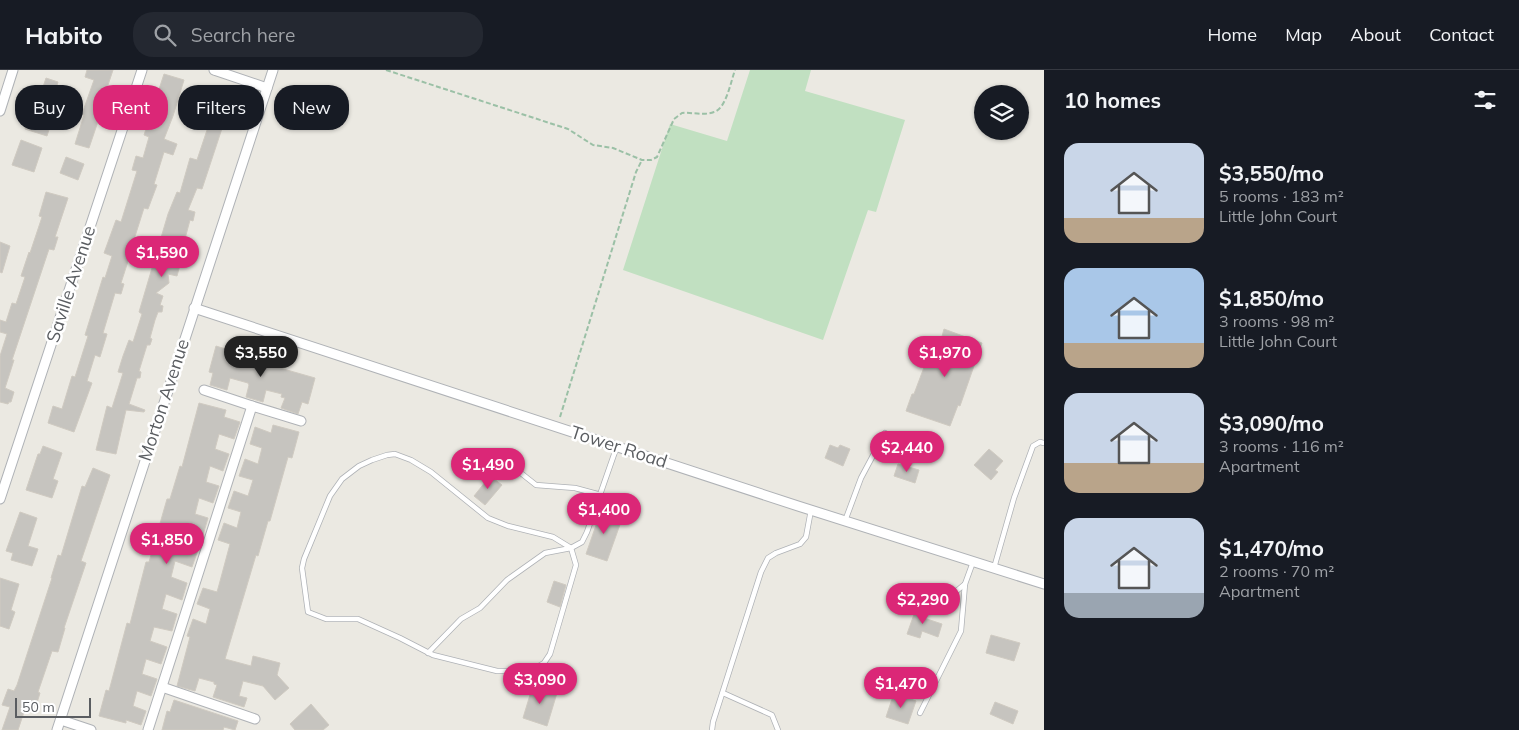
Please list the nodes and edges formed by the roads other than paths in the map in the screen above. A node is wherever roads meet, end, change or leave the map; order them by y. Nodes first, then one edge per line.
1 (13, 70) edge
2 (142, 70) edge
3 (214, 70) edge
4 (272, 70) edge
5 (267, 88) junction
6 (0, 112) edge
7 (194, 308) junction
8 (204, 390) dead end
9 (252, 406) junction
10 (301, 421) dead end
11 (885, 433) dead end
12 (1044, 443) edge
13 (617, 446) junction
14 (517, 470) dead end
15 (601, 495) junction
16 (0, 499) edge
17 (810, 510) junction
18 (846, 521) junction
19 (571, 548) junction
20 (973, 562) junction
21 (994, 568) junction
22 (965, 584) junction
23 (1044, 584) edge
24 (930, 604) dead end
25 (428, 653) junction
26 (162, 687) junction
27 (723, 693) junction
28 (920, 713) dead end
29 (255, 719) dead end
30 (61, 720) junction
31 (58, 730) edge
32 (91, 730) edge
33 (148, 730) edge
34 (712, 730) edge
35 (778, 730) edge

1 - 6 street
2 - 16 street, Saville Avenue
3 - 5 street
4 - 5 street, Morton Avenue
5 - 7 street, Morton Avenue
7 - 13 street, Tower Road
7 - 30 street, Morton Avenue
8 - 9 street
9 - 10 street
9 - 26 street
11 - 18 lane
12 - 21 lane
13 - 15 lane
13 - 17 street, Tower Road
14 - 15 lane
15 - 19 lane
17 - 18 street, Tower Road
17 - 27 lane
18 - 20 street, Tower Road
19 - 25 lane
19 - 25 lane
19 - 25 lane
20 - 21 street, Tower Road
20 - 22 lane
21 - 23 street, Tower Road
22 - 24 lane
22 - 28 lane
26 - 29 street
26 - 33 street
27 - 34 lane
27 - 35 lane
30 - 31 street, Morton Avenue
30 - 32 street

